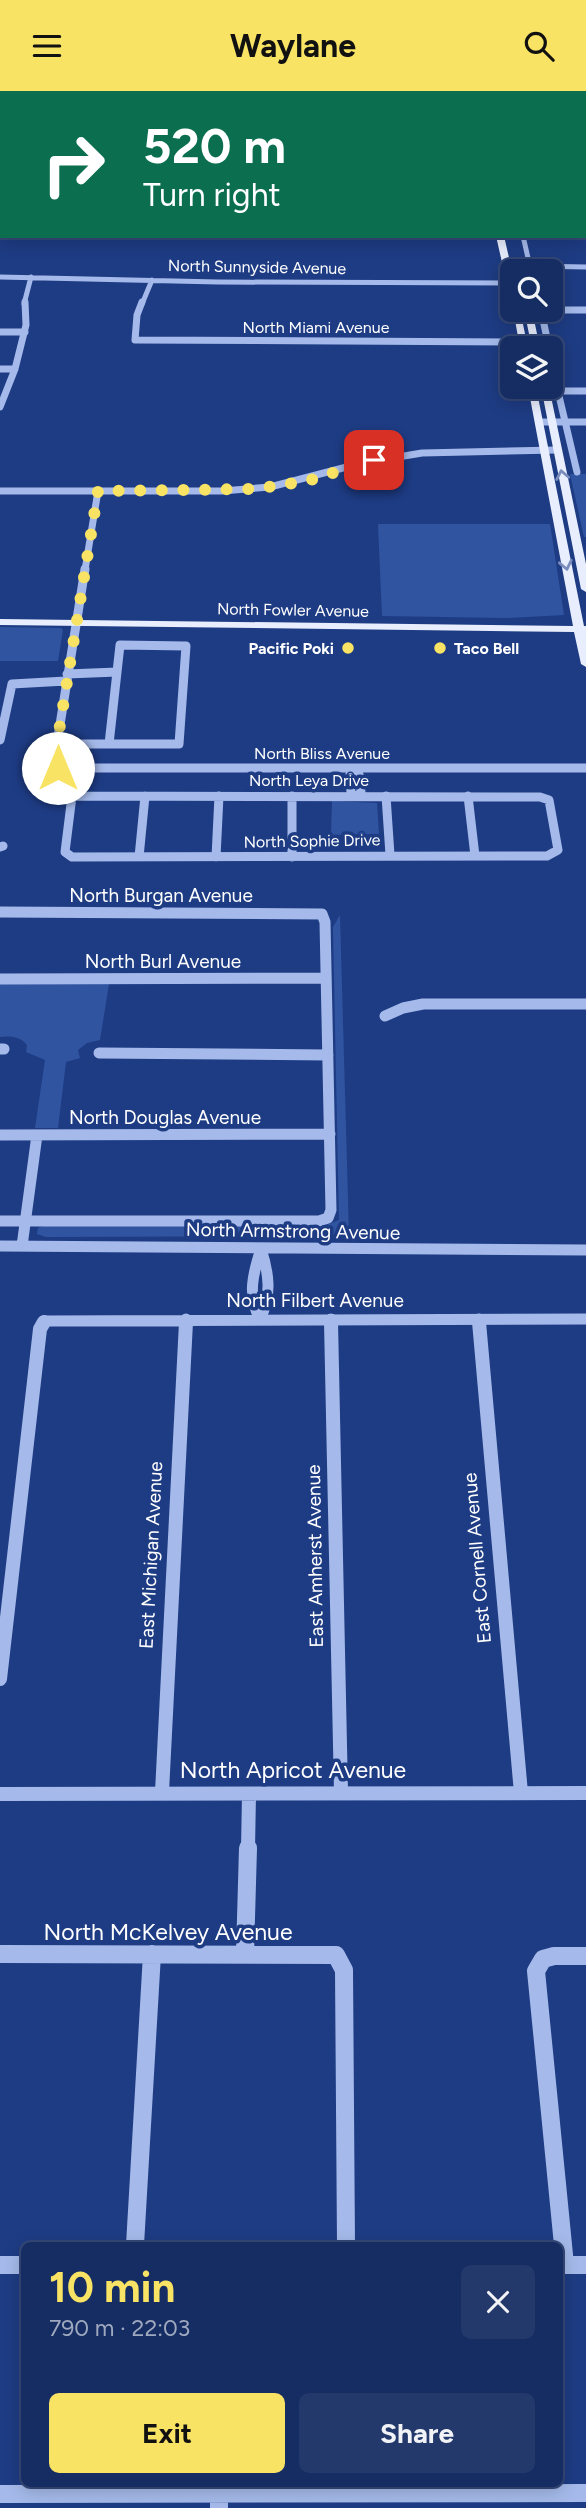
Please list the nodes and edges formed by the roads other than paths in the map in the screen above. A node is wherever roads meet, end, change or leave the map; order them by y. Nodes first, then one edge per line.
1 (501, 238) edge
2 (523, 238) edge
3 (506, 259) edge
4 (528, 259) edge
5 (586, 267) edge
6 (563, 268) edge
7 (0, 277) edge
8 (31, 278) junction
9 (152, 280) junction
10 (500, 283) edge
11 (563, 310) edge
12 (586, 310) edge
13 (0, 332) edge
14 (24, 332) junction
15 (500, 345) edge
16 (0, 369) edge
17 (15, 369) junction
18 (563, 391) edge
19 (586, 391) edge
20 (534, 399) edge
21 (548, 399) edge
22 (559, 399) edge
23 (1, 407) edge
24 (539, 422) junction
25 (554, 422) junction
26 (565, 422) junction
27 (586, 422) edge
28 (544, 450) junction
29 (557, 450) junction
30 (573, 457) junction
31 (586, 457) edge
32 (577, 472) dead end
33 (0, 491) edge
34 (98, 491) junction
35 (550, 492) junction
36 (574, 531) junction
37 (584, 565) edge
38 (586, 589) edge
39 (0, 615) edge
40 (76, 619) junction
41 (333, 619) junction
42 (0, 622) edge
43 (211, 624) junction
44 (582, 626) edge
45 (586, 664) edge
46 (114, 672) junction
47 (67, 675) junction
48 (0, 740) edge
49 (56, 744) junction
50 (109, 744) junction
51 (356, 768) junction
52 (586, 768) edge
53 (75, 774) junction
54 (72, 796) junction
55 (145, 796) junction
56 (219, 796) junction
57 (292, 796) junction
58 (356, 796) junction
59 (386, 796) junction
60 (468, 796) junction
61 (546, 797) joint
62 (390, 855) junction
63 (475, 856) junction
64 (139, 857) junction
65 (216, 857) junction
66 (292, 857) junction
67 (0, 912) edge
68 (326, 978) junction
69 (0, 979) edge
70 (586, 1004) edge
71 (385, 1016) dead end
72 (99, 1053) dead end
73 (328, 1055) junction
74 (330, 1134) junction
75 (0, 1135) edge
76 (37, 1135) junction
77 (0, 1220) edge
78 (26, 1220) junction
79 (0, 1246) edge
80 (22, 1246) junction
81 (261, 1249) junction
82 (586, 1250) edge
83 (186, 1319) junction
84 (260, 1319) junction
85 (331, 1319) junction
86 (479, 1319) junction
87 (586, 1319) edge
88 (0, 1679) edge
89 (162, 1793) junction
90 (341, 1793) junction
91 (521, 1793) junction
92 (586, 1793) edge
93 (0, 1794) edge
94 (248, 1794) junction
95 (245, 1953) junction
96 (0, 1954) edge
97 (152, 1954) junction
98 (336, 1955) joint
99 (586, 1955) edge
100 (135, 2242) edge
101 (346, 2242) edge
102 (560, 2242) edge
103 (0, 2265) edge
104 (21, 2265) edge
105 (563, 2265) edge
106 (586, 2265) edge
107 (586, 2493) edge
108 (0, 2494) edge
109 (219, 2500) edge
110 (500, 2501) edge

1 - 3 main road
2 - 4 street
5 - 6 street
7 - 8 street, North Sunnyside Avenue
8 - 9 street, North Sunnyside Avenue
8 - 14 street
9 - 10 street, North Sunnyside Avenue
9 - 15 street, North Miami Avenue
11 - 12 street
13 - 14 street
14 - 17 street
16 - 17 street
17 - 23 street
18 - 19 street
20 - 24 main road
21 - 25 main road
22 - 26 street
24 - 25 street
24 - 28 main road
25 - 26 street
25 - 29 main road
26 - 27 street
26 - 30 street
28 - 29 street
28 - 34 street
28 - 35 main road
36 -> 29 main road
30 - 31 street
30 - 32 street
33 - 34 street
34 - 40 street
35 - 36 main road
35 -> 44 main road
36 - 37 main road
37 - 38 main road
39 - 40 main road, North Fowler Avenue
40 - 41 main road, North Fowler Avenue
40 - 42 main road, North Fowler Avenue
40 - 43 main road, North Fowler Avenue
40 - 47 street
41 - 43 main road
41 - 44 main road, North Fowler Avenue
43 - 44 main road, North Fowler Avenue
44 - 45 main road
46 - 47 street
46 - 50 street
46 - 50 street
47 - 48 street
47 - 49 street
49 - 50 street
49 - 53 street, North Bliss Avenue
51 - 52 street, North Bliss Avenue
51 - 53 street, North Bliss Avenue
51 - 58 street
53 - 54 street
54 - 55 street, North Leya Drive
54 - 64 street, North Sophie Drive
55 - 56 street, North Leya Drive
55 - 64 street
56 - 57 street, North Leya Drive
56 - 65 street
57 - 58 street, North Leya Drive
57 - 66 street
58 - 59 street, North Leya Drive
59 - 60 street, North Leya Drive
59 - 62 street
60 - 61 street, North Leya Drive
60 - 63 street
61 - 63 street, North Sophie Drive
62 - 63 street, North Sophie Drive
62 - 66 street, North Sophie Drive
64 - 65 street, North Sophie Drive
65 - 66 street, North Sophie Drive
67 - 68 street, North Burgan Avenue
68 - 69 street, North Burl Avenue
68 - 73 street
70 - 71 street
72 - 73 street
73 - 74 street
74 - 76 street, North Douglas Avenue
74 - 78 street, North Armstrong Avenue
75 - 76 street, North Douglas Avenue
76 - 78 street
77 - 78 street, North Armstrong Avenue
78 - 80 street
79 - 80 street, North Armstrong Avenue
80 - 81 street, North Armstrong Avenue
81 - 82 street, North Armstrong Avenue
81 - 84 street
83 - 84 street, North Filbert Avenue
83 - 88 street, North Filbert Avenue
83 - 89 street, East Michigan Avenue
84 - 85 street, North Filbert Avenue
85 - 86 street, North Filbert Avenue
85 - 90 street, East Amherst Avenue
86 - 87 street, North Filbert Avenue
86 - 91 street, East Cornell Avenue
89 - 93 street, North Apricot Avenue
89 - 94 street, North Apricot Avenue
90 - 91 street, North Apricot Avenue
90 - 94 street, North Apricot Avenue
91 - 92 street, North Apricot Avenue
94 - 95 street
95 - 97 street, North McKelvey Avenue
95 - 98 street, North McKelvey Avenue
96 - 97 street, North McKelvey Avenue
97 - 100 street
98 - 101 street
99 - 102 street
103 - 104 street
105 - 106 street
107 - 110 street
108 - 109 street
109 - 110 street

